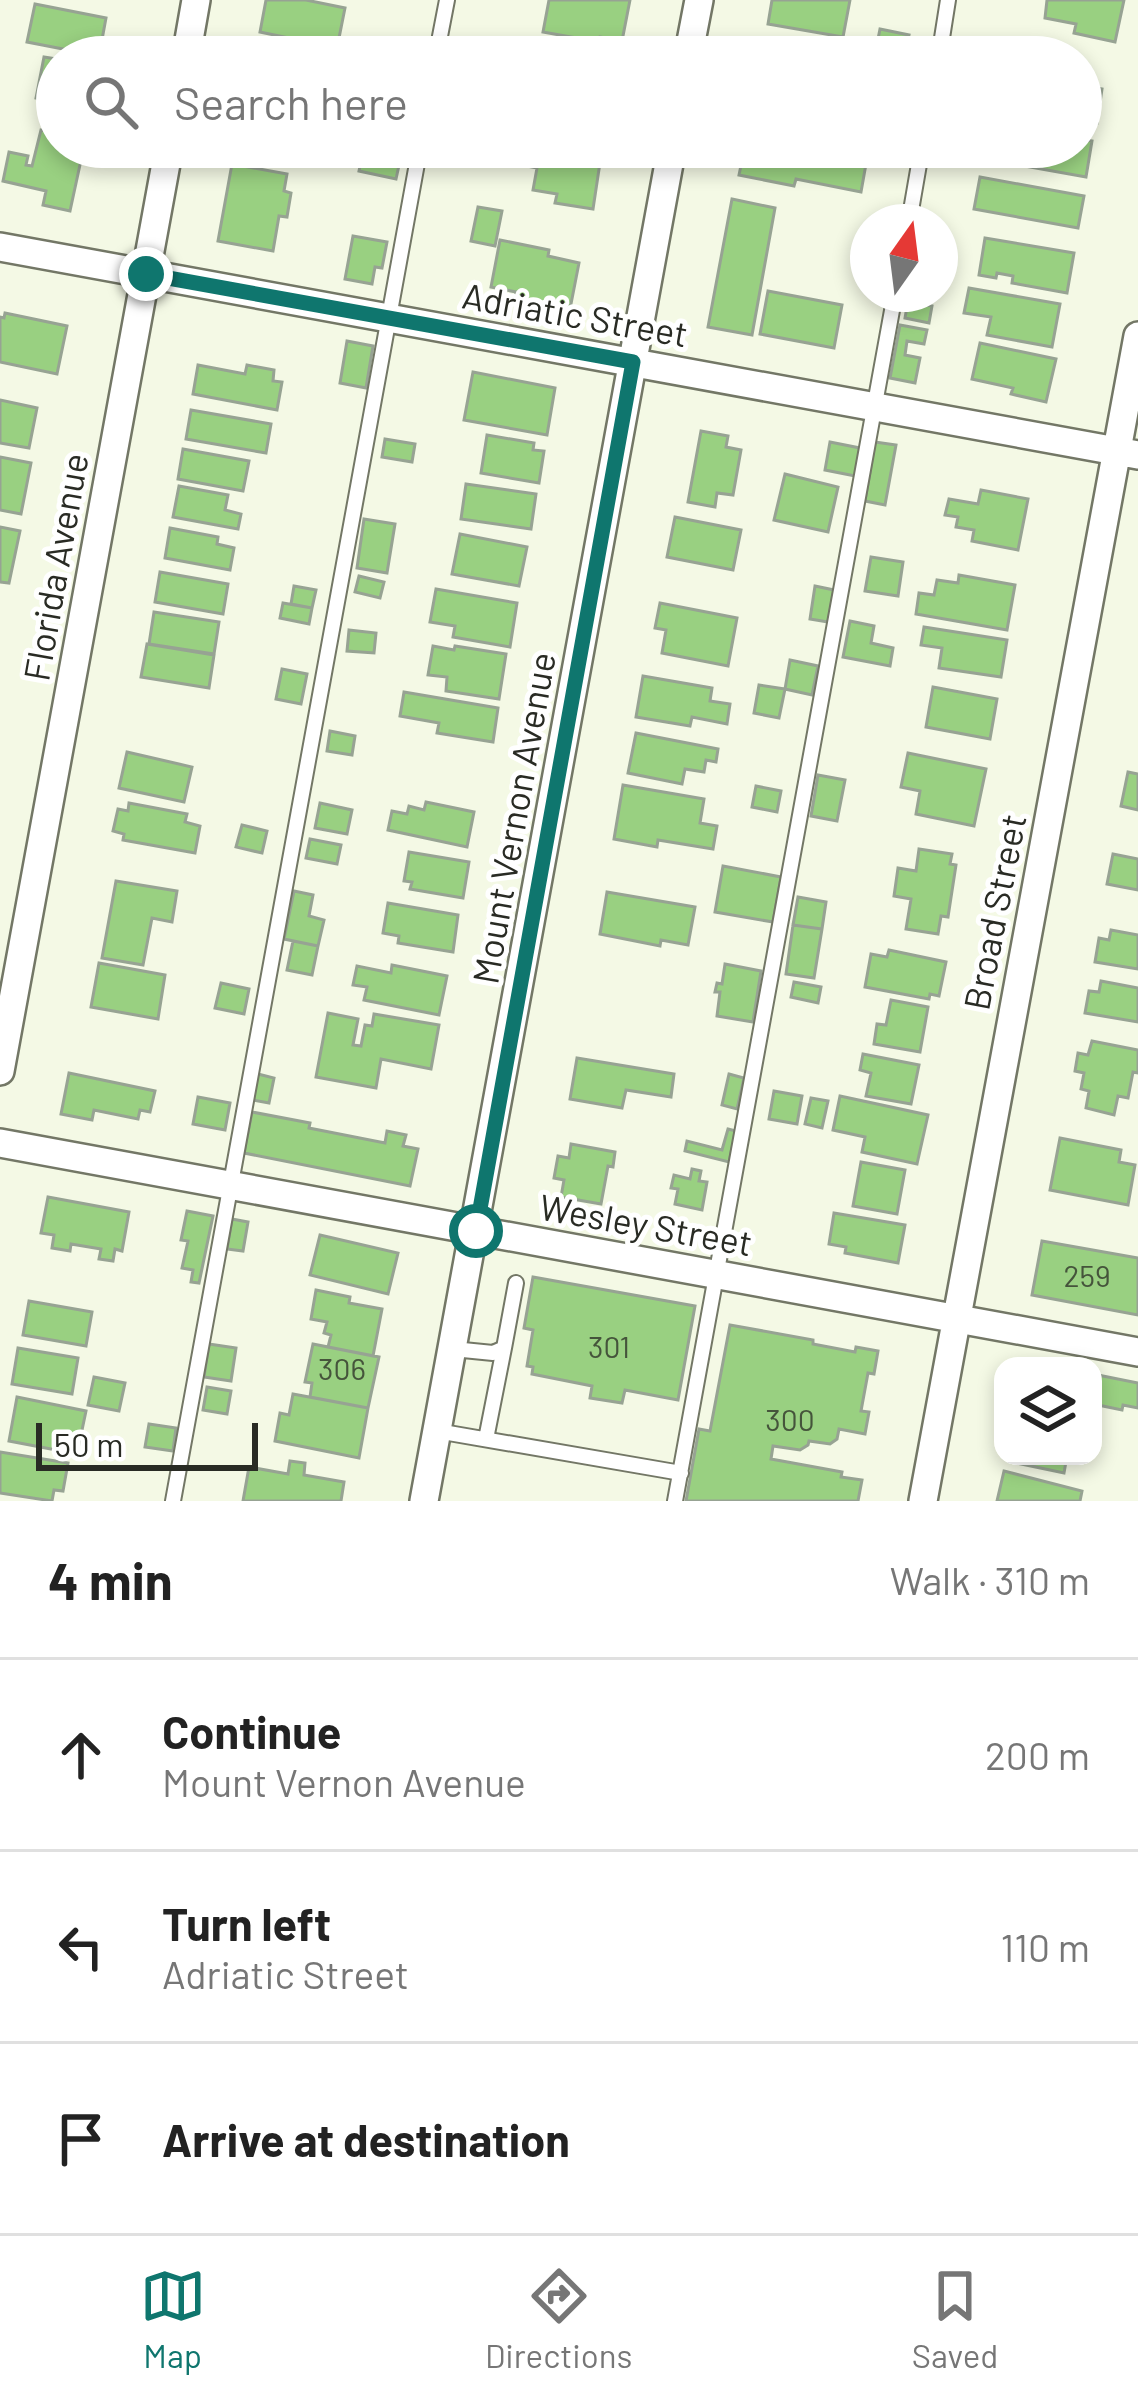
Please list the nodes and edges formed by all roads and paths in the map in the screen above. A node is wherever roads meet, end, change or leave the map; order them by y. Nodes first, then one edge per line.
1 (196, 0) edge
2 (447, 0) edge
3 (698, 0) edge
4 (948, 0) edge
5 (190, 36) edge
6 (440, 36) edge
7 (692, 36) edge
8 (942, 36) edge
9 (165, 168) edge
10 (416, 168) edge
11 (668, 168) edge
12 (918, 168) edge
13 (912, 204) edge
14 (0, 247) edge
15 (146, 274) junction
16 (892, 312) edge
17 (388, 317) junction
18 (1138, 336) edge
19 (633, 362) junction
20 (874, 407) junction
21 (1128, 453) edge
22 (0, 1071) edge
23 (0, 1143) edge
24 (229, 1185) junction
25 (476, 1231) junction
26 (717, 1275) junction
27 (516, 1283) dead end
28 (956, 1319) junction
29 (504, 1348) junction
30 (453, 1349) junction
31 (1138, 1352) edge
32 (437, 1431) junction
33 (486, 1439) junction
34 (681, 1473) junction
35 (172, 1501) edge
36 (424, 1501) edge
37 (675, 1501) edge
38 (923, 1501) edge

1 - 5 street
2 - 6 lane
3 - 7 street
4 - 8 lane
9 - 15 street, Florida Avenue
10 - 17 lane
11 - 19 street, Mount Vernon Avenue
12 - 13 lane
14 - 15 street, Adriatic Street
15 - 17 street, Adriatic Street
15 - 22 street, Florida Avenue
16 - 20 lane
17 - 19 street, Adriatic Street
17 - 24 lane
18 - 21 street, Broad Street
19 - 20 street, Adriatic Street
19 - 25 street, Mount Vernon Avenue
20 - 21 street, Adriatic Street
20 - 26 lane
21 - 28 street, Broad Street
23 - 24 street, Wesley Street
24 - 25 street, Wesley Street
24 - 35 lane
25 - 26 street, Wesley Street
25 - 30 street, Mount Vernon Avenue
26 - 28 street, Wesley Street
26 - 34 lane
27 - 29 lane
28 - 31 street, Wesley Street
28 - 38 street, Broad Street
29 - 30 lane
29 - 33 lane
30 - 32 street, Mount Vernon Avenue
32 - 33 lane
32 - 36 street, Mount Vernon Avenue
33 - 34 lane
34 - 37 lane

